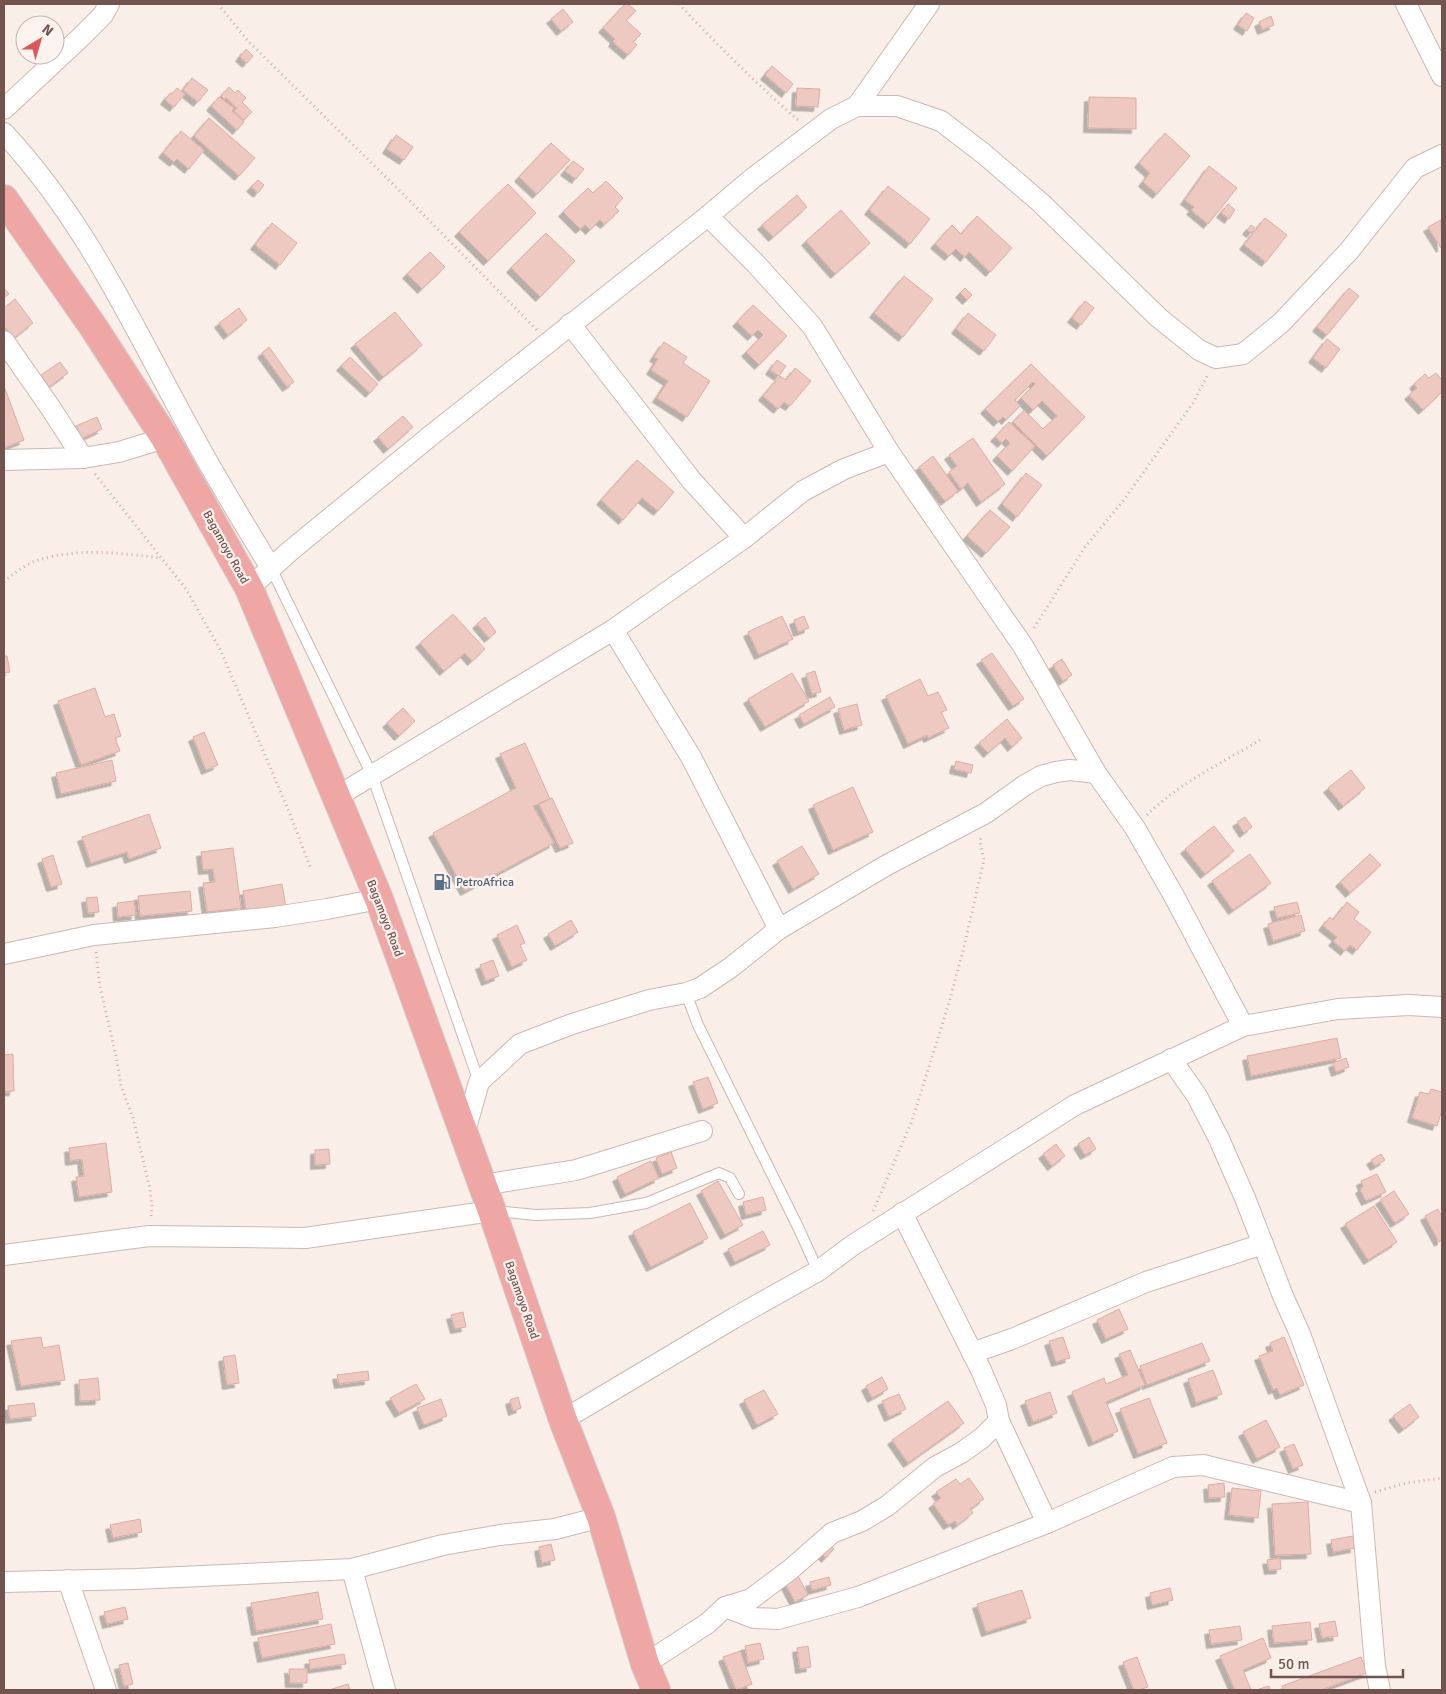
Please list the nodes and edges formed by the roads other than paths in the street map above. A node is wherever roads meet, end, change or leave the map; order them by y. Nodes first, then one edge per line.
1 (109, 4) edge
2 (929, 4) edge
3 (1406, 4) edge
4 (1442, 76) edge
5 (857, 106) junction
6 (4, 109) edge
7 (4, 133) edge
8 (1442, 155) edge
9 (4, 199) edge
10 (708, 216) junction
11 (570, 324) junction
12 (4, 342) edge
13 (165, 438) junction
14 (889, 452) junction
15 (83, 458) junction
16 (4, 460) edge
17 (744, 538) junction
18 (271, 568) junction
19 (249, 588) junction
20 (613, 630) junction
21 (1096, 773) junction
22 (372, 775) junction
23 (336, 796) junction
24 (379, 898) junction
25 (779, 929) junction
26 (4, 954) edge
27 (686, 993) junction
28 (1442, 1007) edge
29 (1243, 1026) junction
30 (1171, 1059) junction
31 (479, 1082) junction
32 (702, 1131) dead end
33 (464, 1135) junction
34 (482, 1185) junction
35 (738, 1194) dead end
36 (492, 1211) junction
37 (902, 1213) junction
38 (1264, 1244) junction
39 (4, 1255) edge
40 (818, 1271) junction
41 (972, 1353) junction
42 (563, 1420) junction
43 (999, 1420) junction
44 (1360, 1500) junction
45 (601, 1517) junction
46 (1047, 1523) junction
47 (352, 1569) junction
48 (68, 1580) junction
49 (4, 1582) edge
50 (725, 1607) junction
51 (645, 1664) junction
52 (106, 1690) edge
53 (385, 1690) edge
54 (656, 1690) edge
55 (1380, 1690) edge

1 - 6 street
2 - 5 street
3 - 4 street
5 - 8 street
5 - 10 street
7 - 18 street
9 - 13 highway, Bagamoyo Road
10 - 11 street
10 - 14 street
11 - 17 street
11 - 18 street
12 - 15 street
13 - 15 street
13 - 19 highway, Bagamoyo Road
14 - 17 street
14 - 21 street
15 - 16 street
17 - 20 street
18 - 19 street
18 - 22 lane
19 - 23 highway, Bagamoyo Road
20 - 22 street
20 - 25 street
21 - 25 street
21 - 29 street
22 - 23 street
22 - 31 lane
23 - 24 highway, Bagamoyo Road
24 - 26 street
24 - 33 highway, Bagamoyo Road
25 - 27 street
27 - 31 street
27 - 40 lane
28 - 29 street
29 - 30 street
30 - 37 street
30 - 38 street
31 - 33 street
32 - 34 street
33 - 34 highway, Bagamoyo Road
34 - 36 highway, Bagamoyo Road
35 - 36 lane
36 - 39 street
36 - 42 highway, Bagamoyo Road
37 - 40 street
37 - 41 street
38 - 41 street
38 - 44 street
40 - 42 street
41 - 43 street
42 - 45 highway, Bagamoyo Road
43 - 46 street
43 - 50 street
44 - 46 street
44 - 55 street
45 - 47 street
45 - 51 highway, Bagamoyo Road
46 - 50 street
47 - 48 street
47 - 53 street
48 - 49 street
48 - 52 street
50 - 51 street
51 - 54 highway, Bagamoyo Road

